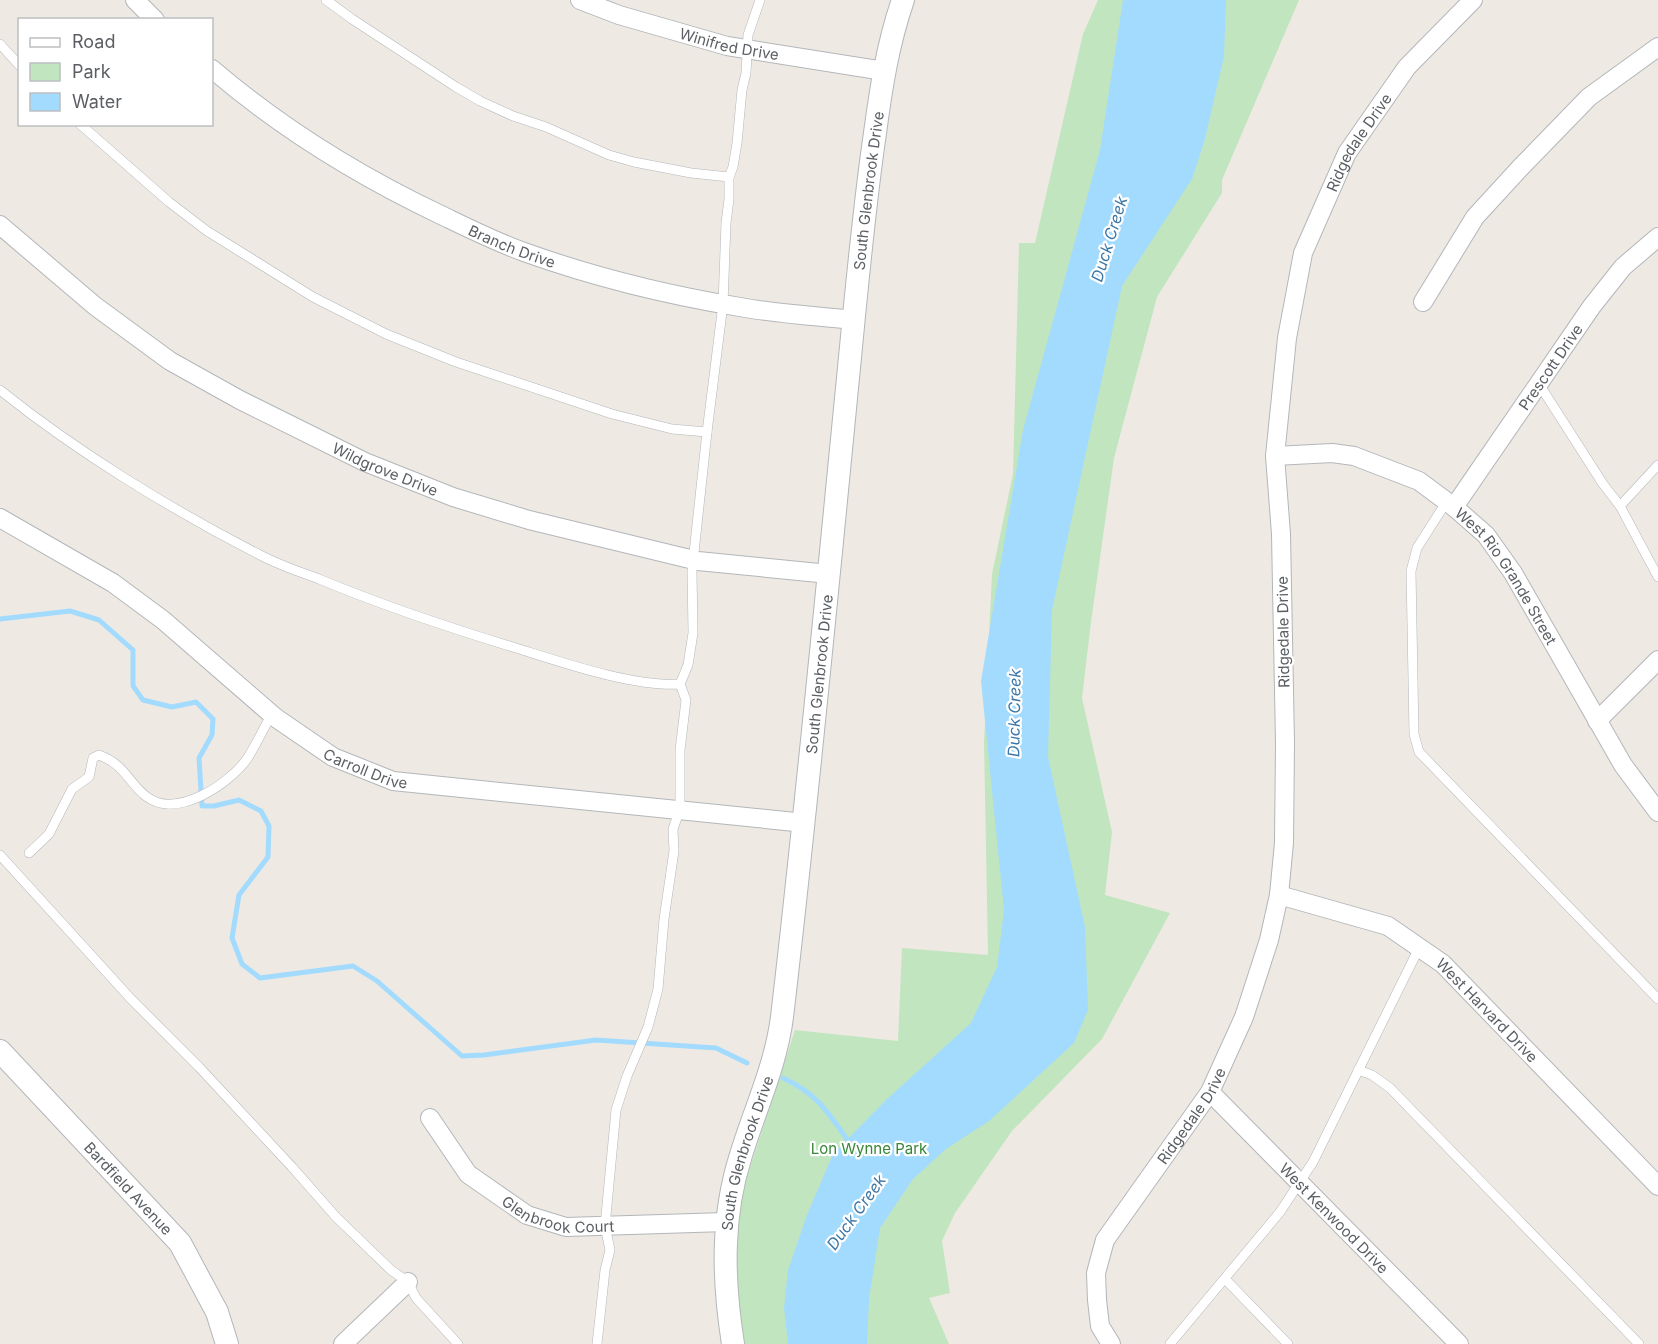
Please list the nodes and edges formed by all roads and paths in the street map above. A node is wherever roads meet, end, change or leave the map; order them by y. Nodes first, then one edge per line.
1 (135, 0) edge
2 (326, 0) edge
3 (580, 0) edge
4 (760, 0) edge
5 (903, 0) edge
6 (1473, 0) edge
7 (622, 8) edge
8 (153, 18) edge
9 (0, 44) edge
10 (1658, 47) edge
11 (748, 50) junction
12 (18, 64) edge
13 (213, 70) edge
14 (884, 71) junction
15 (82, 126) edge
16 (729, 177) junction
17 (0, 225) edge
18 (1658, 237) edge
19 (1423, 302) dead end
20 (723, 304) junction
21 (854, 320) junction
22 (1539, 384) junction
23 (0, 390) edge
24 (707, 432) junction
25 (1275, 456) junction
26 (1658, 465) edge
27 (1450, 504) junction
28 (1620, 507) junction
29 (0, 518) edge
30 (694, 560) junction
31 (829, 574) junction
32 (1658, 577) edge
33 (1658, 660) edge
34 (680, 684) junction
35 (272, 714) junction
36 (1598, 721) junction
37 (680, 809) junction
38 (1658, 812) edge
39 (805, 823) junction
40 (29, 853) dead end
41 (0, 855) edge
42 (1279, 895) junction
43 (1419, 948) junction
44 (1658, 999) edge
45 (0, 1051) edge
46 (1359, 1070) junction
47 (1210, 1092) junction
48 (430, 1118) dead end
49 (1300, 1183) junction
50 (1658, 1186) edge
51 (726, 1222) junction
52 (604, 1226) junction
53 (1225, 1279) junction
54 (408, 1282) junction
55 (227, 1344) edge
56 (343, 1344) edge
57 (458, 1344) edge
58 (597, 1344) edge
59 (733, 1344) edge
60 (1111, 1344) edge
61 (1170, 1344) edge
62 (1288, 1344) edge
63 (1459, 1344) edge
64 (1639, 1344) edge

1 - 8 street
2 - 16 lane
3 - 7 street, Winifred Drive
4 - 11 lane
5 - 14 street, South Glenbrook Drive
6 - 25 street, Ridgedale Drive
7 - 11 street, Winifred Drive
9 - 12 lane
10 - 19 street
11 - 14 street, Winifred Drive
11 - 16 lane
13 - 20 street, Branch Drive
14 - 21 street, South Glenbrook Drive
15 - 24 lane
16 - 20 lane
17 - 30 street, Wildgrove Drive
18 - 22 street, Prescott Drive
20 - 21 street, Branch Drive
20 - 24 lane
21 - 31 street, South Glenbrook Drive
22 - 27 street, Prescott Drive
22 - 28 lane
23 - 34 lane
24 - 30 lane
25 - 27 street, West Rio Grande Street
25 - 42 street, Ridgedale Drive
26 - 28 lane
27 - 36 street, West Rio Grande Street
27 - 44 lane
28 - 32 lane
29 - 35 street, Carroll Drive
30 - 31 street, Wildgrove Drive
30 - 34 lane
31 - 39 street, South Glenbrook Drive
33 - 36 street
34 - 37 lane
35 - 37 street, Carroll Drive
35 - 40 lane
36 - 38 street, West Rio Grande Street
37 - 39 street, Carroll Drive
37 - 52 lane
39 - 51 street, South Glenbrook Drive
41 - 54 lane
42 - 43 street, West Harvard Drive
42 - 47 street, Ridgedale Drive
43 - 46 lane
43 - 50 street, West Harvard Drive
45 - 55 street, Bardfield Avenue
46 - 49 lane
46 - 64 lane
47 - 49 street, West Kenwood Drive
47 - 60 street, Ridgedale Drive
48 - 52 street, Glenbrook Court
49 - 53 lane
49 - 63 street, West Kenwood Drive
51 - 52 street, Glenbrook Court
51 - 59 street, South Glenbrook Drive
52 - 58 lane
53 - 61 lane
53 - 62 lane
54 - 56 street
54 - 57 lane

